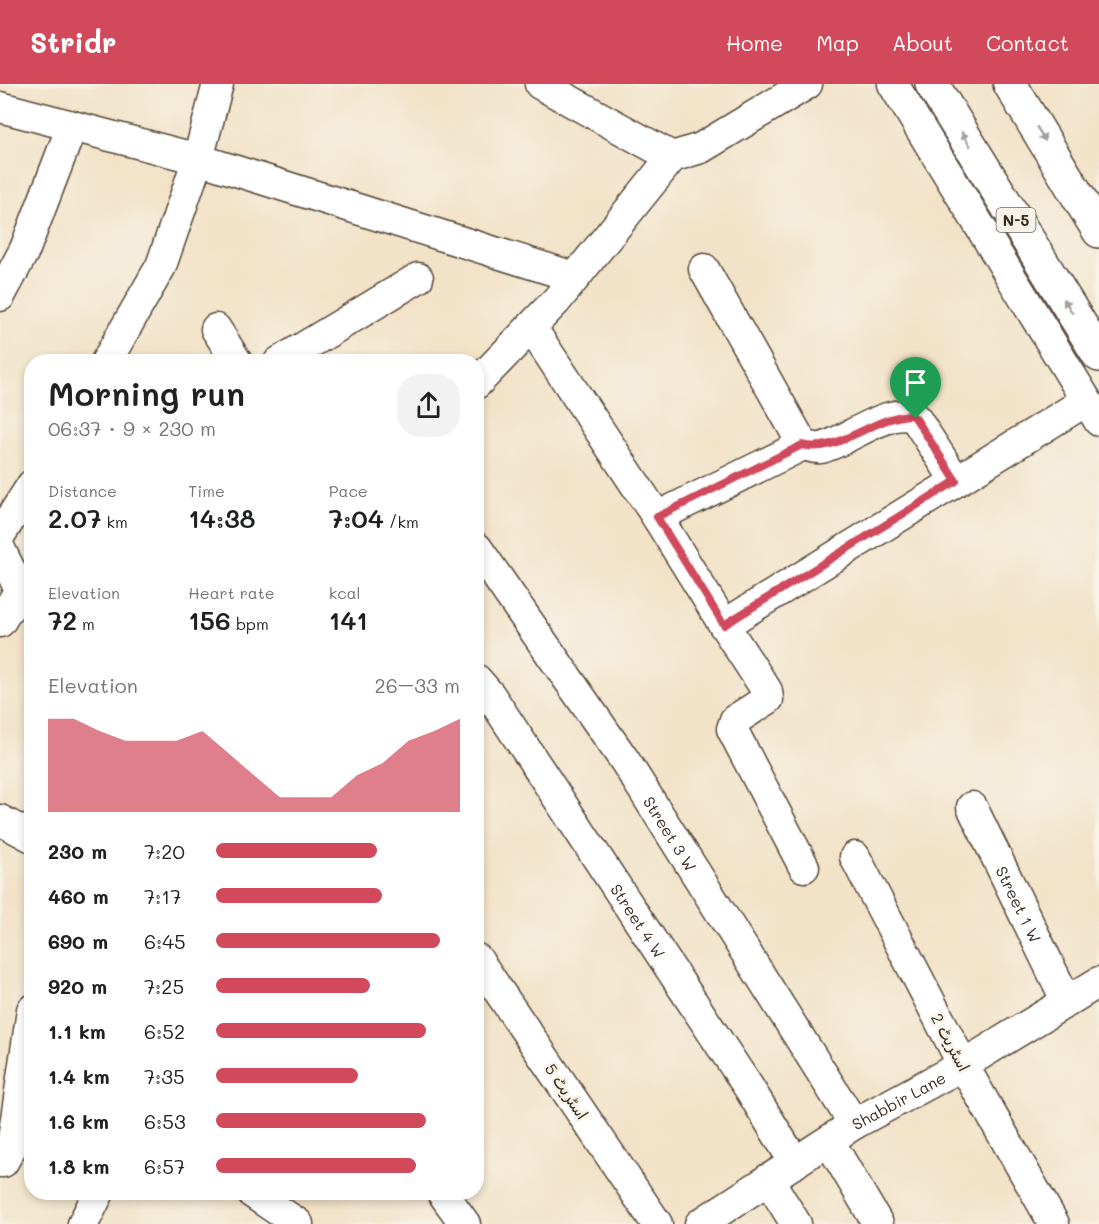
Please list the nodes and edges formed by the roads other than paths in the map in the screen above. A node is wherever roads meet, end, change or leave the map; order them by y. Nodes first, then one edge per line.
1 (218, 84) edge
2 (540, 84) edge
3 (807, 84) edge
4 (893, 84) edge
5 (932, 84) edge
6 (1010, 84) edge
7 (0, 107) edge
8 (72, 126) junction
9 (672, 157) junction
10 (198, 159) junction
11 (1099, 231) edge
12 (704, 269) dead end
13 (574, 277) junction
14 (418, 278) dead end
15 (0, 296) edge
16 (531, 327) junction
17 (216, 329) dead end
18 (111, 354) edge
19 (232, 354) edge
20 (292, 354) edge
21 (1099, 356) edge
22 (484, 376) edge
23 (1093, 411) edge
24 (802, 445) junction
25 (956, 481) junction
26 (24, 498) edge
27 (657, 517) junction
28 (0, 535) edge
29 (0, 549) edge
30 (484, 558) edge
31 (24, 584) edge
32 (24, 590) edge
33 (0, 622) edge
34 (724, 625) junction
35 (484, 688) edge
36 (972, 807) dead end
37 (0, 820) edge
38 (24, 833) edge
39 (855, 857) dead end
40 (804, 867) dead end
41 (484, 969) edge
42 (1098, 984) edge
43 (1067, 1002) junction
44 (24, 1064) edge
45 (963, 1065) junction
46 (854, 1124) junction
47 (829, 1141) junction
48 (0, 1162) edge
49 (795, 1163) junction
50 (768, 1179) junction
51 (95, 1200) edge
52 (263, 1200) edge
53 (448, 1200) edge
54 (83, 1224) edge
55 (298, 1224) edge
56 (465, 1224) edge
57 (657, 1224) edge
58 (700, 1224) edge
59 (796, 1224) edge
60 (878, 1224) edge
61 (1054, 1224) edge

1 - 10 street
2 - 9 street
3 - 9 street
4 - 23 street
21 -> 5 highway, N-5
6 -> 11 highway
7 - 8 street
8 - 10 street
8 - 15 street
9 - 13 street
10 - 13 street
10 - 18 street
12 - 24 street
13 - 16 street
14 - 20 street
16 - 22 street
16 - 27 street
17 - 19 street
23 - 25 street
24 - 25 street
24 - 27 street
25 - 34 street
26 - 28 street
27 - 34 street
29 - 31 street
30 - 46 street, Street 3 W
32 - 33 street
34 - 40 street
35 - 49 street, Street 4 W
36 - 43 street, Street 1 W
37 - 38 street
39 - 45 street, اسٹریٹ 2
41 - 57 street, اسٹریٹ 5
42 - 43 street, Shabbir Lane
43 - 45 street, Shabbir Lane
44 - 48 street
45 - 46 street, Shabbir Lane
45 - 61 street, اسٹریٹ 2
46 - 47 street, Shabbir Lane
47 - 49 street, Shabbir Lane
47 - 60 street
49 - 50 street, Shabbir Lane
50 - 58 street, Shabbir Lane
50 - 59 street
51 - 54 street
52 - 55 street
53 - 56 street

